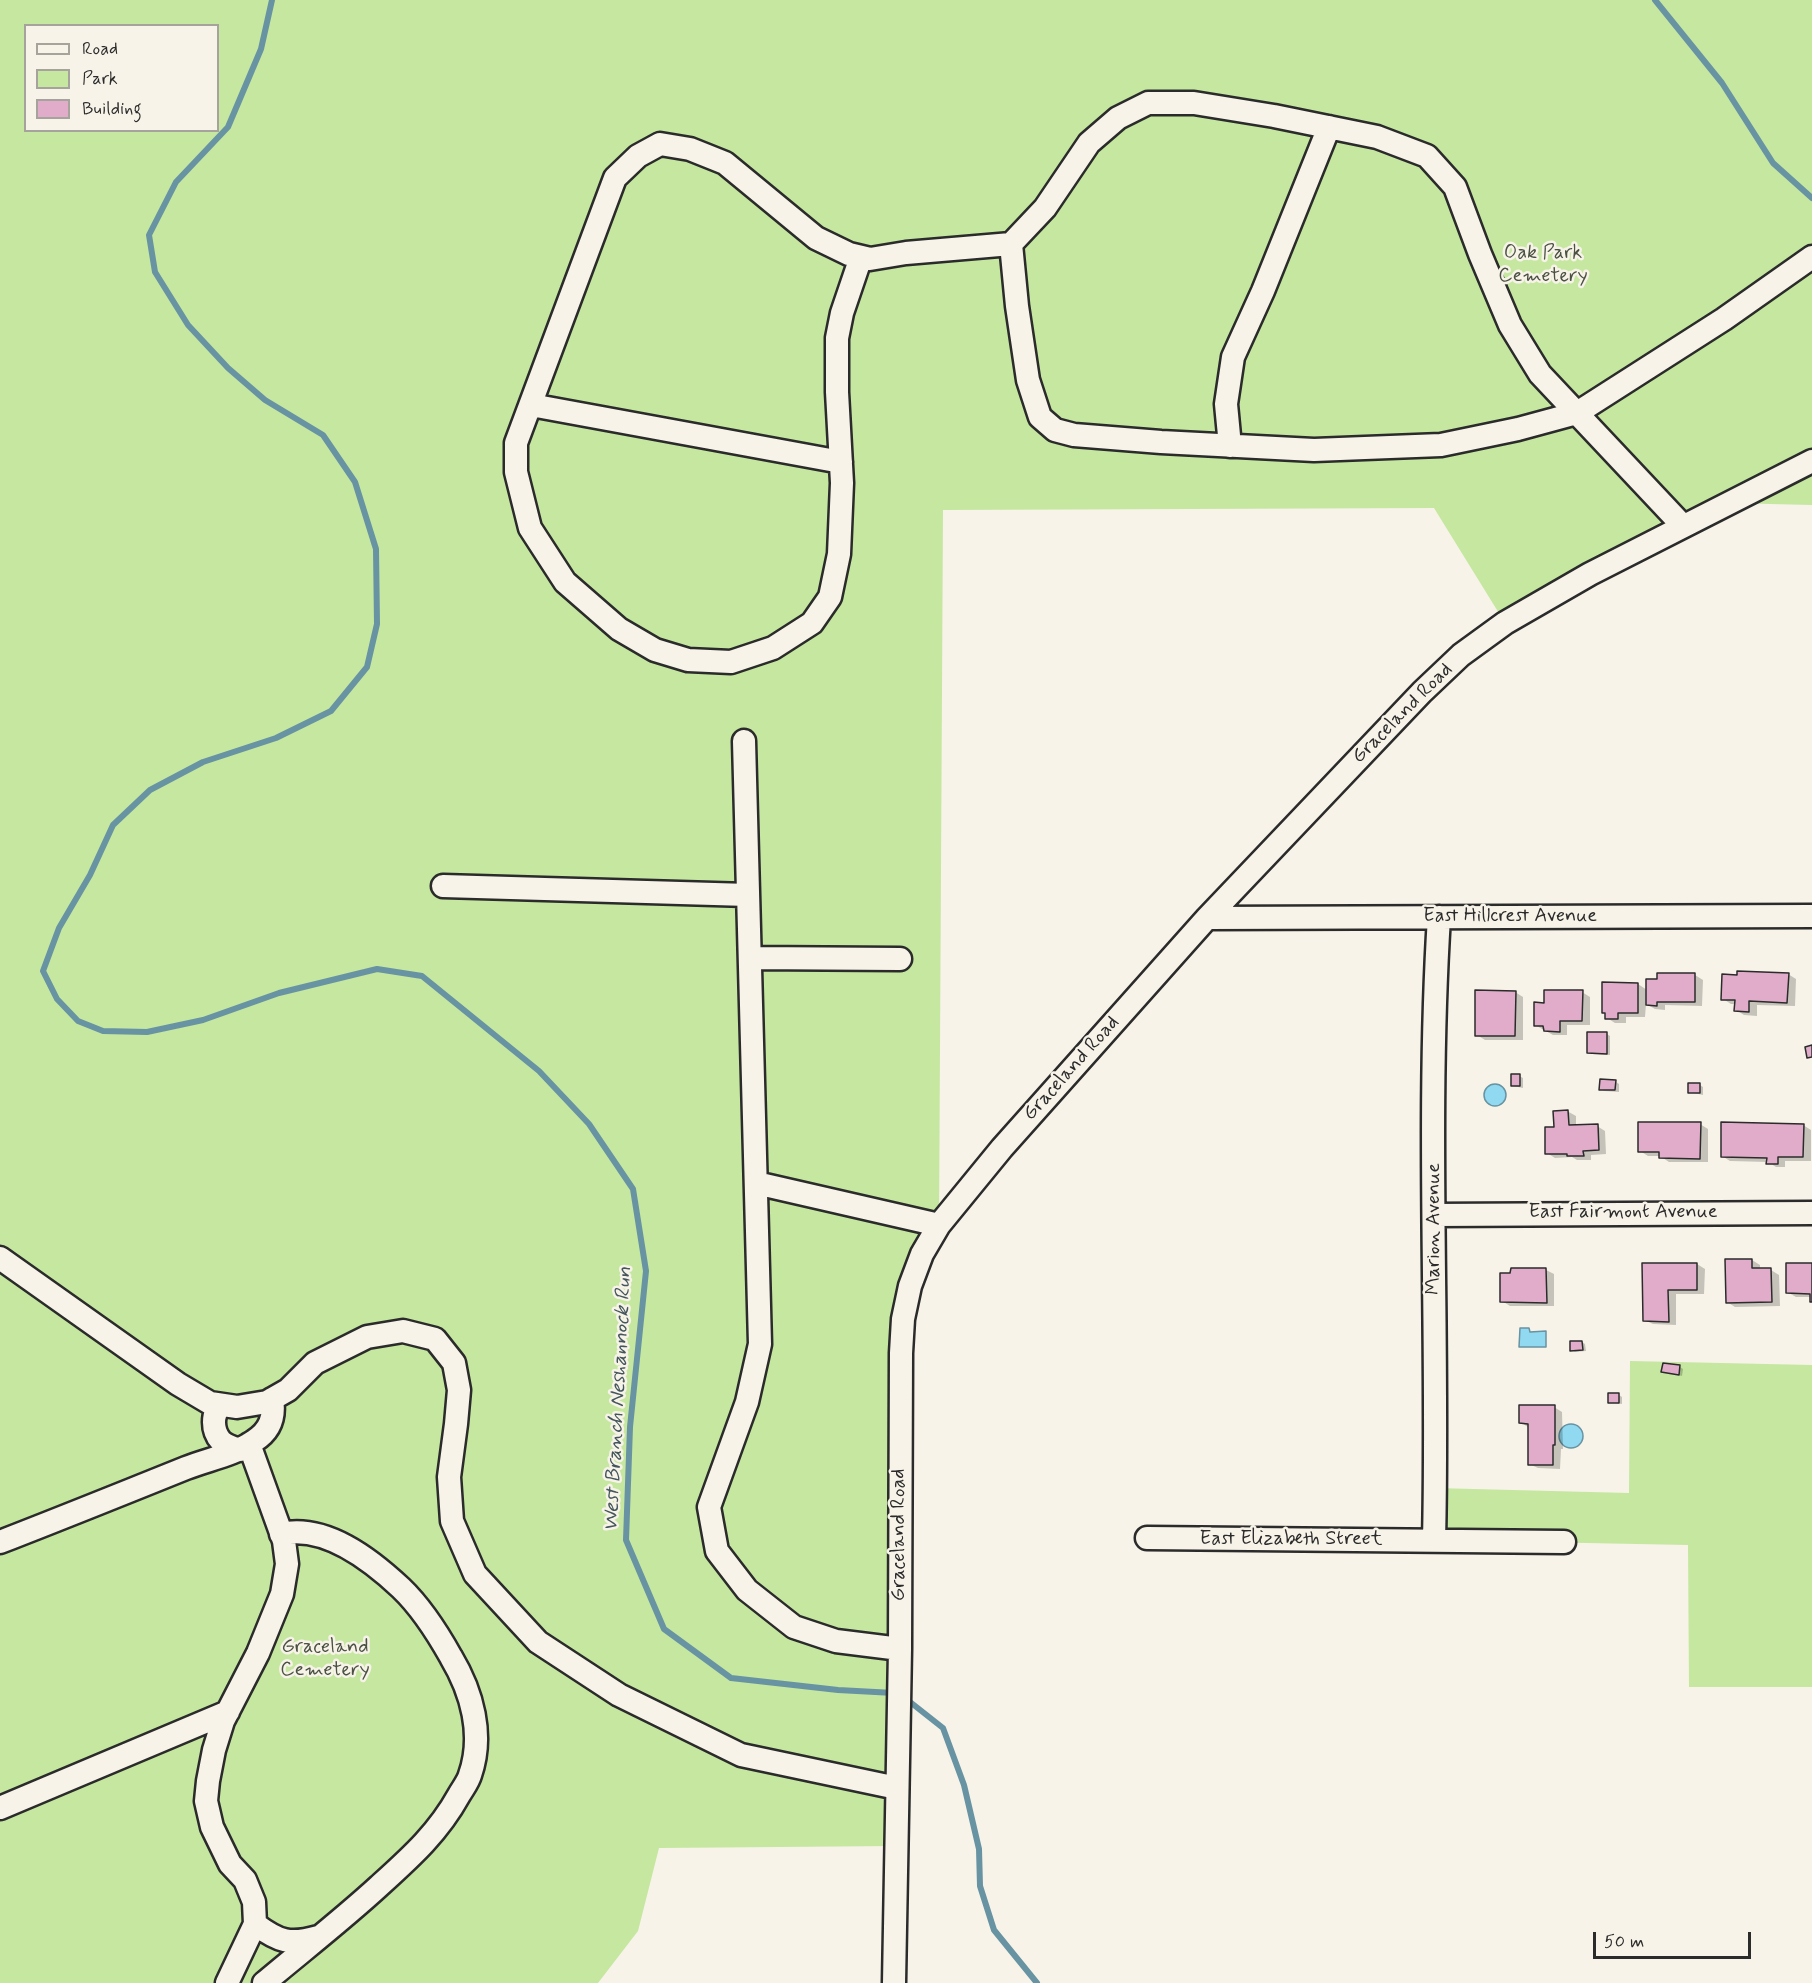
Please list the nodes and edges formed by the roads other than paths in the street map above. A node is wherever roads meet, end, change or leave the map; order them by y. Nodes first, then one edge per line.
1 (1329, 127) junction
2 (1011, 244) junction
3 (861, 256) junction
4 (1812, 257) edge
5 (531, 405) junction
6 (1576, 412) junction
7 (1230, 446) junction
8 (1812, 461) edge
9 (841, 462) junction
10 (1683, 526) junction
11 (744, 741) dead end
12 (443, 886) dead end
13 (748, 895) junction
14 (1812, 916) edge
15 (1439, 917) junction
16 (1207, 918) junction
17 (750, 958) junction
18 (900, 958) dead end
19 (756, 1183) junction
20 (1812, 1213) edge
21 (1434, 1215) junction
22 (939, 1225) junction
23 (0, 1258) edge
24 (272, 1399) junction
25 (222, 1405) junction
26 (244, 1447) junction
27 (281, 1534) junction
28 (1147, 1538) dead end
29 (1434, 1540) junction
30 (0, 1542) edge
31 (1564, 1542) dead end
32 (900, 1649) junction
33 (228, 1712) junction
34 (897, 1788) junction
35 (0, 1808) edge
36 (255, 1924) junction
37 (320, 1936) junction
38 (227, 1983) edge
39 (264, 1983) edge
40 (894, 1983) edge

1 - 2 street
1 - 6 street
1 - 7 street
2 - 3 street
2 - 7 street
3 - 5 street
3 - 9 street
4 - 6 street
5 - 9 street
5 - 9 street
6 - 7 street
6 - 10 street
8 - 10 street, Graceland Road
10 - 16 street, Graceland Road
11 - 13 street
12 - 13 street
13 - 17 street
14 - 15 street, East Hillcrest Avenue
15 - 16 street, East Hillcrest Avenue
15 - 21 street, Marion Avenue
16 - 22 street, Graceland Road
17 - 18 street
17 - 19 street
19 - 22 street
19 - 32 street
20 - 21 street, East Fairmont Avenue
21 - 29 street, Marion Avenue
22 - 32 street, Graceland Road
23 - 25 street
24 - 25 street
24 - 26 street
24 - 34 street
25 - 26 street
26 - 27 street
26 - 30 street
27 - 33 street
27 - 37 street
28 - 29 street, East Elizabeth Street
29 - 31 street, East Elizabeth Street
32 - 34 street, Graceland Road
33 - 35 street
33 - 36 street
34 - 40 street, Graceland Road
36 - 37 street
36 - 38 street
37 - 39 street

